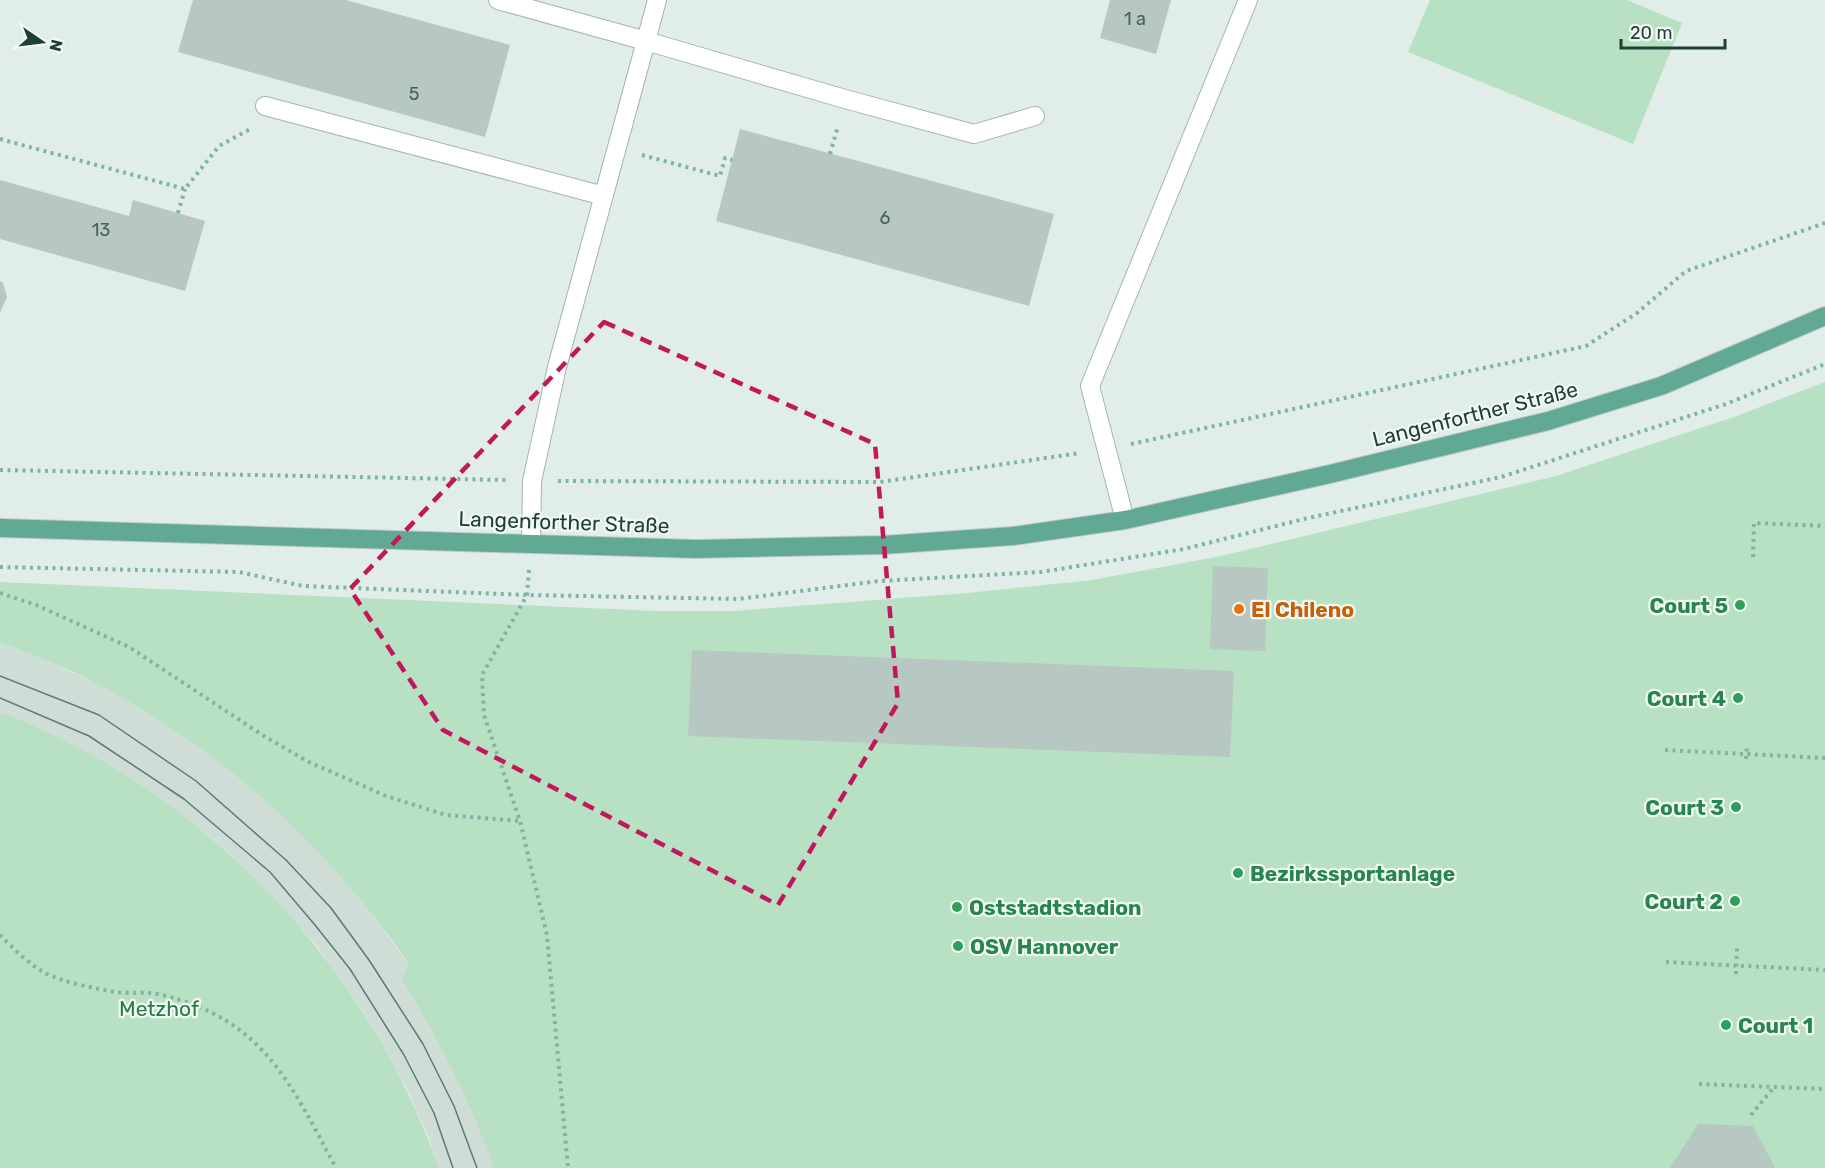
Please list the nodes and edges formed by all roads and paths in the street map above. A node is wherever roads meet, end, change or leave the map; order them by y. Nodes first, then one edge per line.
1 (498, 0) edge
2 (657, 0) edge
3 (1248, 0) edge
4 (646, 41) junction
5 (265, 106) joint
6 (1035, 116) dead end
7 (0, 139) edge
8 (617, 148) junction
9 (732, 160) dead end
10 (185, 189) junction
11 (604, 196) junction
12 (178, 213) dead end
13 (1825, 223) edge
14 (1825, 316) edge
15 (1107, 449) junction
16 (1125, 520) junction
17 (1825, 526) edge
18 (0, 528) edge
19 (531, 543) junction
20 (1753, 557) dead end
21 (0, 567) edge
22 (0, 593) edge
23 (1747, 746) dead end
24 (1665, 750) dead end
25 (1746, 756) junction
26 (1825, 758) edge
27 (520, 821) junction
28 (0, 935) edge
29 (1737, 948) dead end
30 (1666, 962) dead end
31 (1736, 965) junction
32 (1825, 970) edge
33 (1736, 974) dead end
34 (1700, 1084) dead end
35 (1774, 1087) junction
36 (1825, 1089) edge
37 (1751, 1115) dead end
38 (336, 1168) edge
39 (568, 1168) edge

1 - 4 street
2 - 4 street
3 - 15 street
4 - 6 street
4 - 8 street
5 - 10 path
5 - 11 street
7 - 10 path
8 - 9 path
8 - 11 street
10 - 12 path
11 - 19 street
13 - 15 path
14 - 16 main road, Langenforther Straße
15 - 16 street
16 - 19 main road, Langenforther Straße
17 - 20 path
18 - 19 main road, Langenforther Straße
21 - 27 path
22 - 27 path
23 - 25 path
24 - 25 path
25 - 26 path
27 - 39 path
28 - 38 path
29 - 31 path
30 - 31 path
31 - 32 path
31 - 33 path
34 - 35 path
35 - 36 path
35 - 37 path

